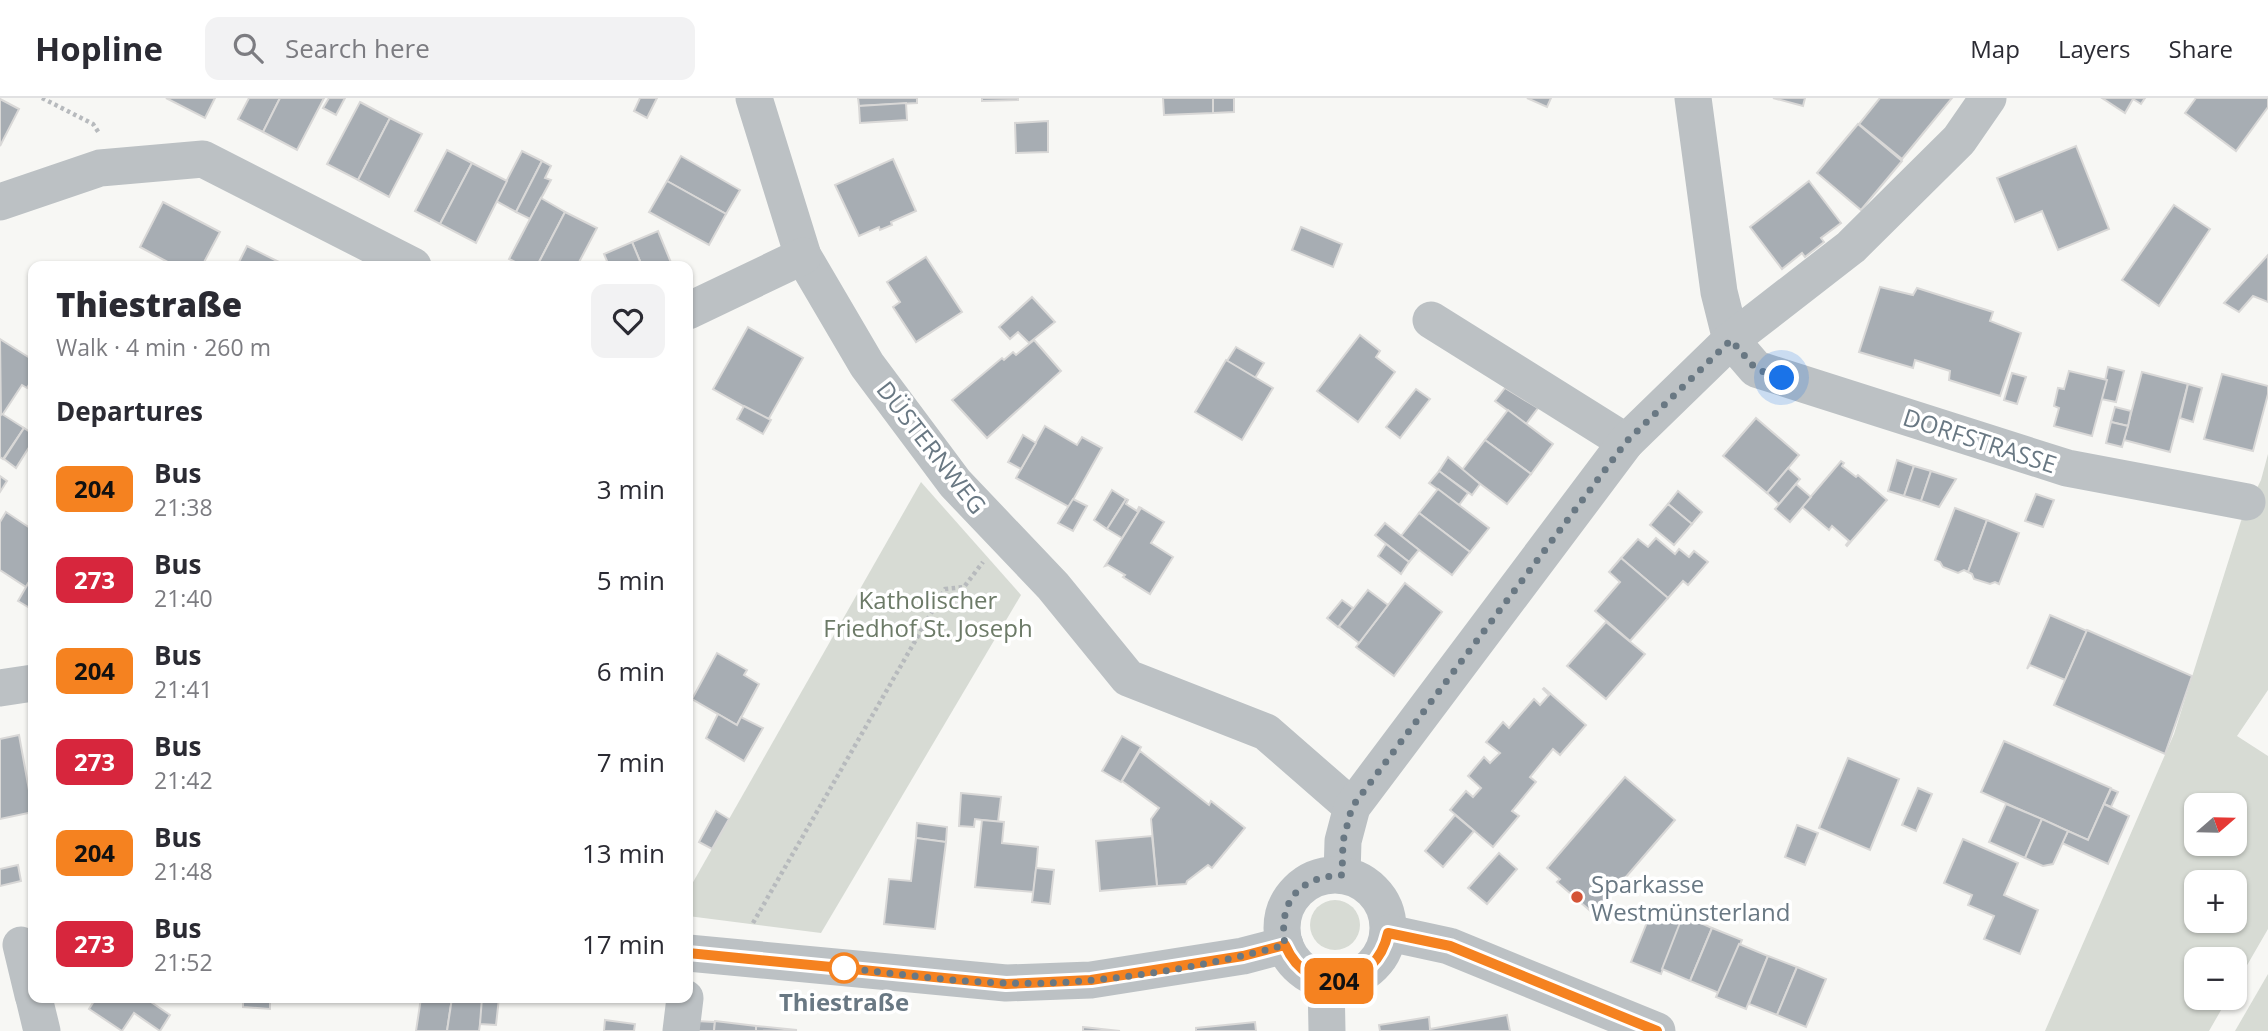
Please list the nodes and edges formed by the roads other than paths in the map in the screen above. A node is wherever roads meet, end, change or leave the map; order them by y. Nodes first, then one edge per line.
1 (754, 98) edge
2 (1693, 98) edge
3 (1988, 98) edge
4 (0, 202) edge
5 (803, 256) junction
6 (403, 261) edge
7 (693, 309) edge
8 (1431, 320) dead end
9 (1731, 340) junction
10 (1626, 442) junction
11 (2247, 502) dead end
12 (28, 684) edge
13 (0, 688) edge
14 (1352, 807) junction
15 (1342, 875) junction
16 (1388, 933) junction
17 (1285, 945) junction
18 (18, 946) edge
19 (693, 961) edge
20 (28, 977) edge
21 (1326, 980) junction
22 (36, 1003) edge
23 (684, 1003) edge
24 (42, 1031) edge
25 (681, 1031) edge
26 (1327, 1031) edge
27 (1657, 1031) edge

1 - 5 street, DÜSTERNWEG
2 - 9 street
3 - 9 street
4 - 6 street
5 - 7 street
5 - 14 street, DÜSTERNWEG
8 - 10 street
9 - 10 street
9 - 11 street, DORFSTRASSE
10 - 14 street
12 - 13 street
14 - 15 street
15 - 16 street
15 - 17 street
16 - 21 street
16 - 27 street
17 - 19 street
17 - 21 street
18 - 20 street
21 - 26 street
22 - 24 street
23 - 25 street

